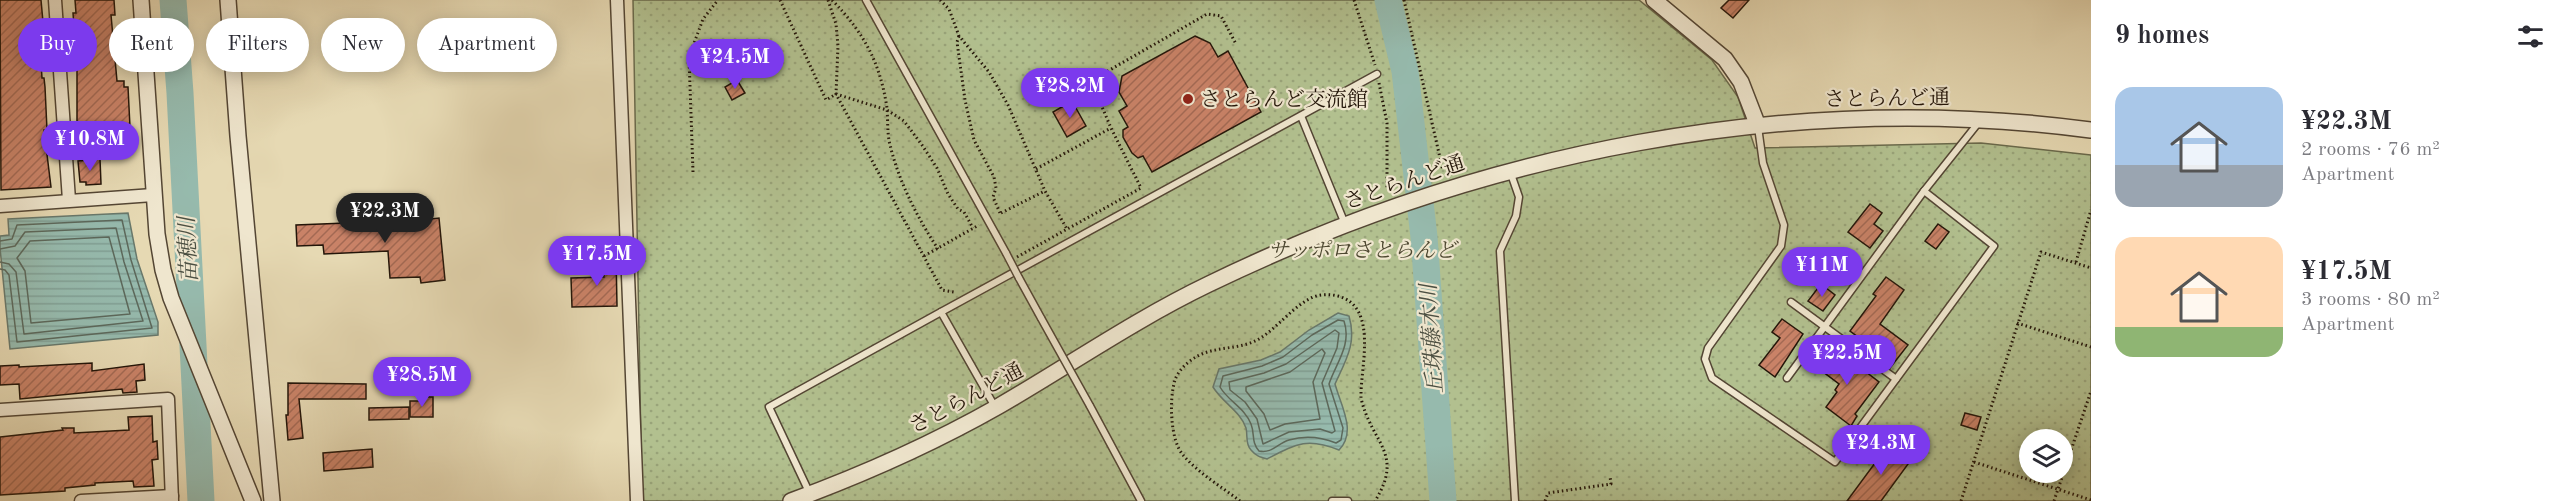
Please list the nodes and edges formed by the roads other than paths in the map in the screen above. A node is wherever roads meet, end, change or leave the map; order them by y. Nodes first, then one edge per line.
1 (55, 0) edge
2 (141, 0) edge
3 (228, 0) edge
4 (617, 0) edge
5 (866, 0) edge
6 (1654, 0) edge
7 (1377, 74) road end
8 (1301, 116) junction
9 (1981, 120) junction
10 (1758, 126) junction
11 (2091, 130) edge
12 (1510, 171) junction
13 (1924, 191) junction
14 (153, 195) junction
15 (69, 200) junction
16 (0, 206) edge
17 (1345, 224) junction
18 (1791, 302) dead end
19 (941, 312) junction
20 (1825, 327) junction
21 (1787, 378) dead end
22 (1896, 379) junction
23 (996, 408) junction
24 (0, 410) edge
25 (810, 494) junction
26 (172, 498) edge
27 (81, 501) edge
28 (254, 501) edge
29 (272, 501) edge
30 (636, 501) edge
31 (791, 501) edge
32 (1141, 501) edge
33 (1332, 501) edge
34 (1348, 501) edge
35 (1515, 501) edge

1 - 15 street
2 - 14 street
3 - 29 street
4 - 30 street
5 - 32 lane, bridge
6 - 10 street
7 - 8 lane
8 - 17 lane
8 - 19 lane
9 - 10 street, さとらんど通
9 - 11 street, さとらんど通
9 - 13 lane
10 - 12 street, さとらんど通
10 - 22 lane
12 - 17 street, さとらんど通
12 - 35 lane
13 - 20 lane
13 - 22 lane
14 - 15 street
14 - 28 street
15 - 16 street
17 - 23 street, さとらんど通
18 - 20 lane
19 - 23 lane
19 - 25 lane
20 - 21 lane
20 - 22 lane
23 - 25 street, さとらんど通
24 - 26 street
25 - 31 street, さとらんど通
26 - 27 street
33 - 34 lane

